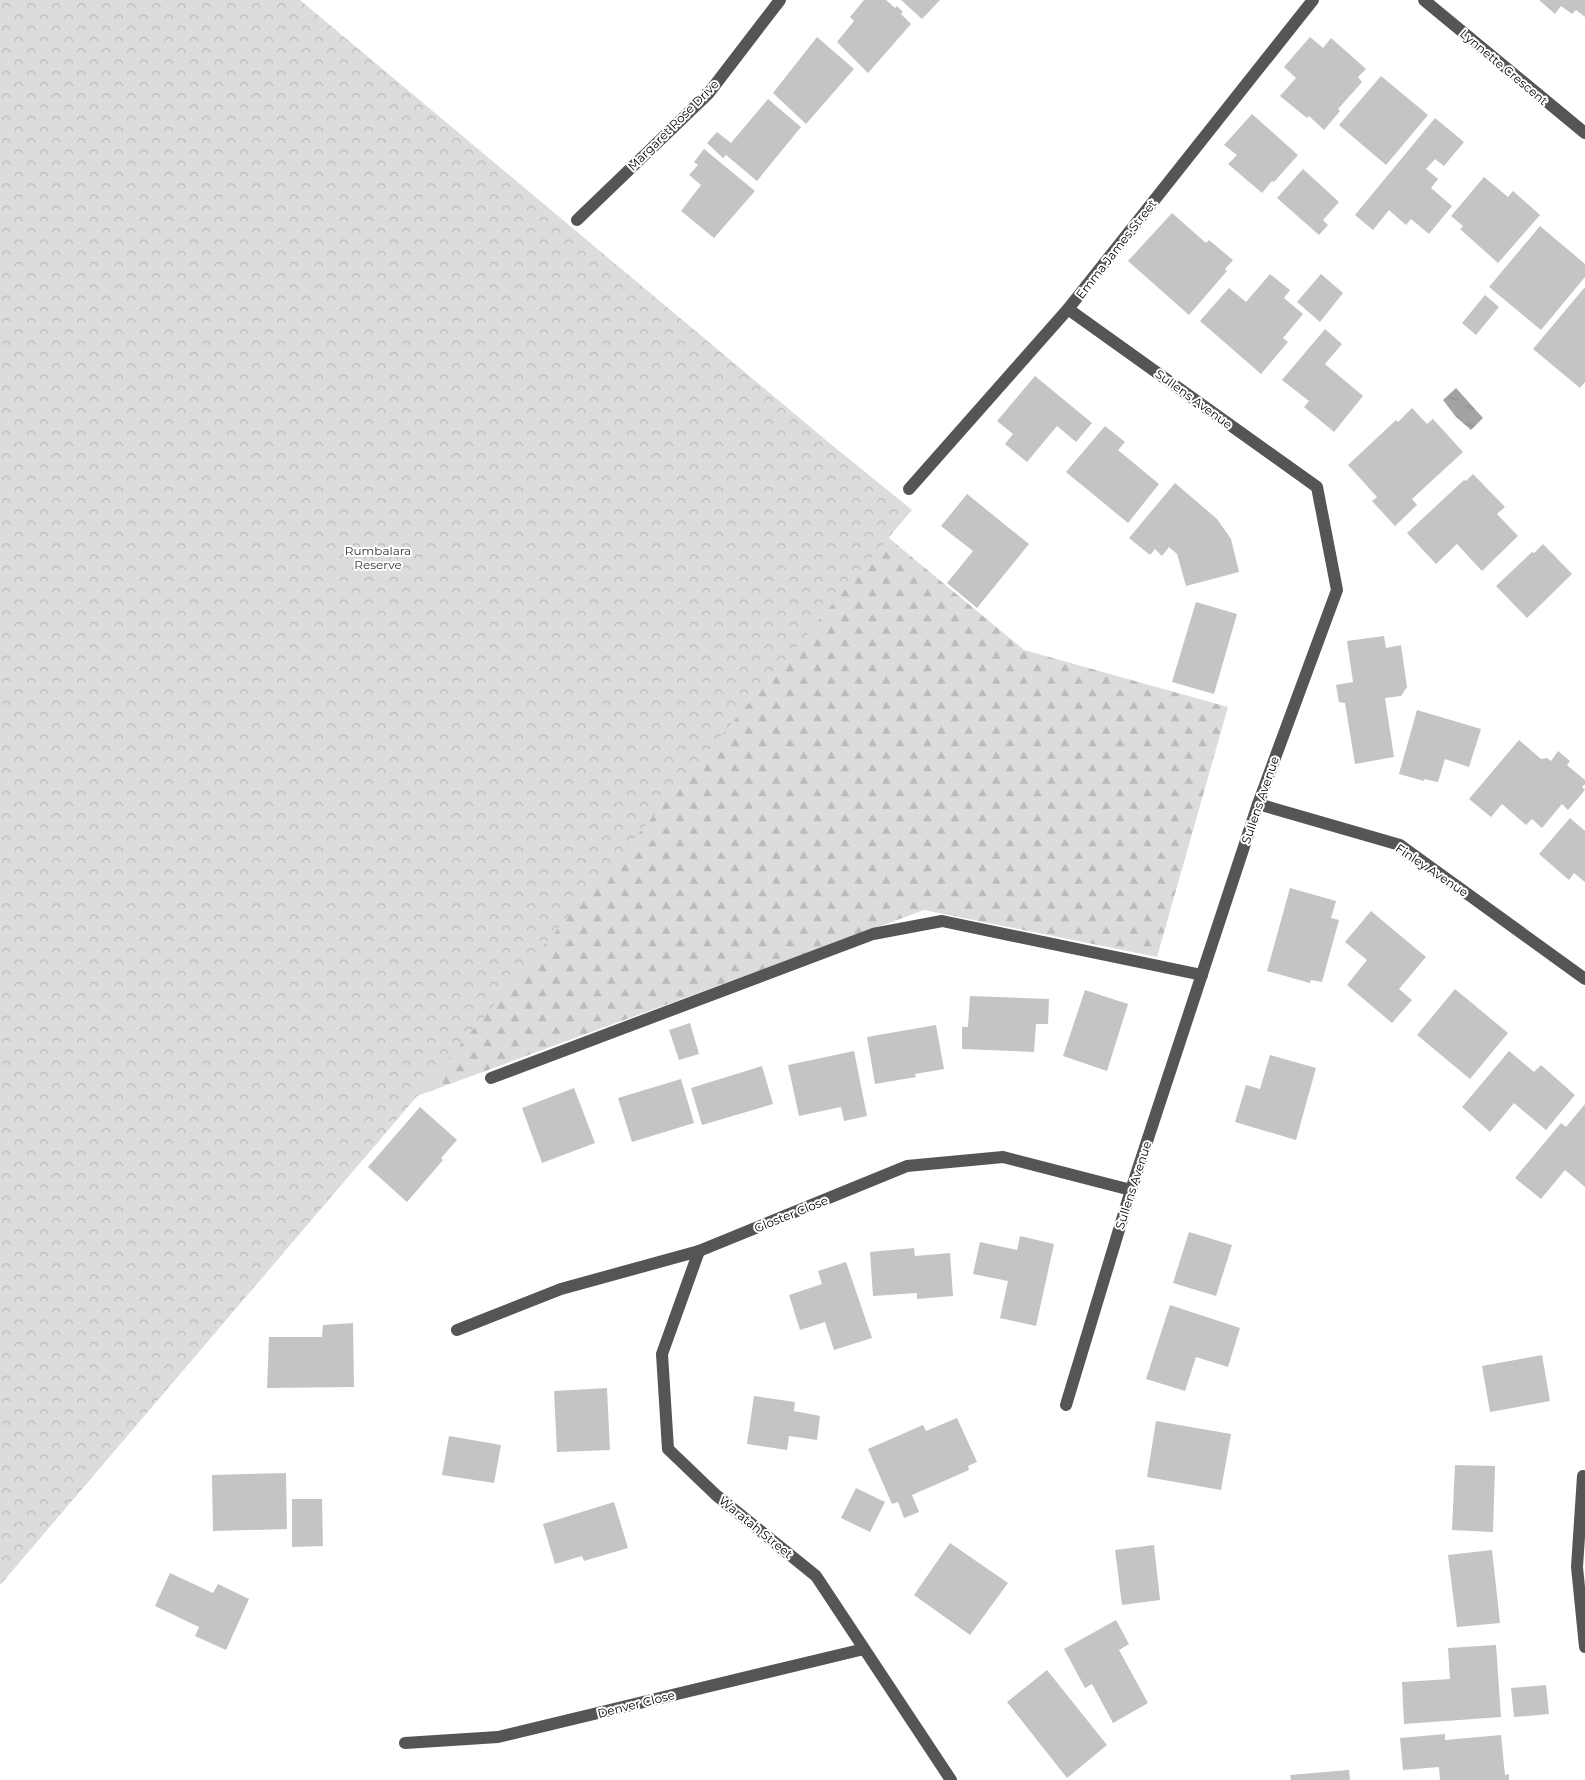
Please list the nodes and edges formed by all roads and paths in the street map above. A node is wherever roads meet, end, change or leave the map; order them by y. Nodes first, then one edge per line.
1 (780, 0) edge
2 (1313, 0) edge
3 (1424, 0) edge
4 (1585, 133) edge
5 (577, 220) dead end
6 (1068, 309) junction
7 (910, 489) dead end
8 (1258, 804) junction
9 (1202, 975) junction
10 (1585, 979) edge
11 (491, 1078) dead end
12 (1131, 1190) junction
13 (699, 1251) junction
14 (458, 1330) dead end
15 (1066, 1405) dead end
16 (1583, 1476) dead end
17 (1585, 1647) edge
18 (864, 1649) junction
19 (405, 1743) dead end
20 (951, 1780) edge

1 - 5 street, Margaret Rose Drive
2 - 6 street, Emma James Street
3 - 4 street, Lynnette Crescent
6 - 7 street, Emma James Street
6 - 8 street, Sullens Avenue
8 - 9 street, Sullens Avenue
8 - 10 street, Finley Avenue
9 - 11 street
9 - 12 street, Sullens Avenue
12 - 13 street, Gloster Close
12 - 15 street, Sullens Avenue
13 - 14 street, Gloster Close
13 - 18 street, Waratah Street
16 - 17 street
18 - 19 street, Denver Close
18 - 20 street, Waratah Street

